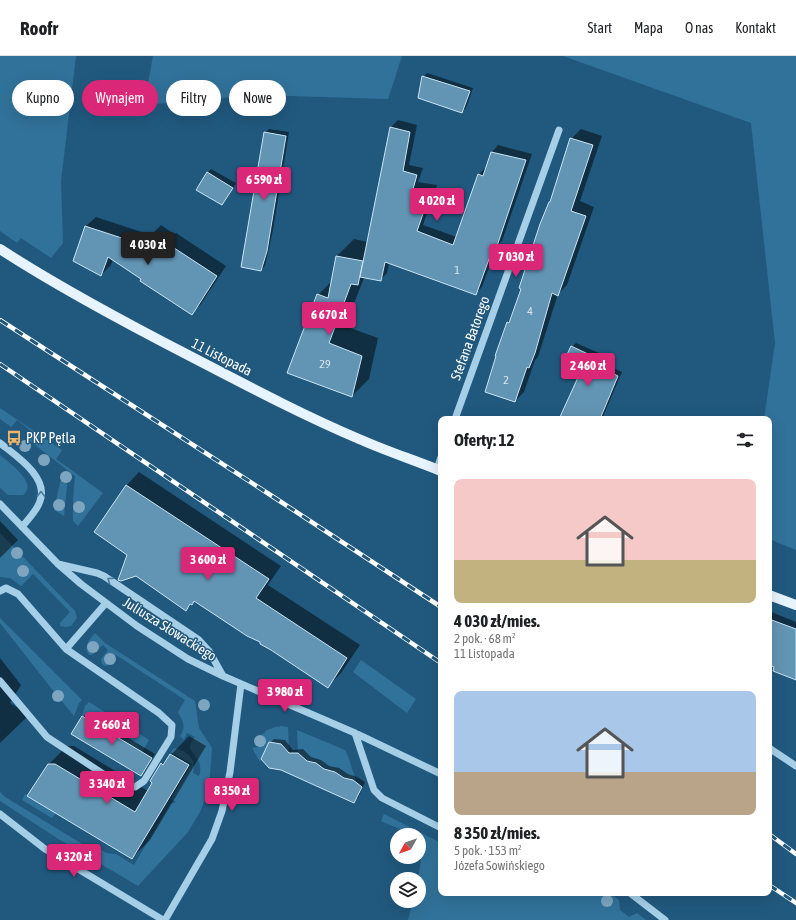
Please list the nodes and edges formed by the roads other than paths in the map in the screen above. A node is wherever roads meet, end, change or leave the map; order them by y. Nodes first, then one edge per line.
1 (559, 130) dead end
2 (0, 249) edge
3 (456, 416) edge
4 (0, 443) edge
5 (438, 470) edge
6 (0, 504) edge
7 (22, 527) junction
8 (58, 564) junction
9 (0, 591) edge
10 (772, 596) edge
11 (106, 603) junction
12 (796, 605) edge
13 (66, 649) junction
14 (223, 676) junction
15 (0, 681) edge
16 (241, 684) junction
17 (355, 733) junction
18 (772, 750) edge
19 (796, 766) edge
20 (438, 773) edge
21 (0, 814) edge
22 (438, 826) edge
23 (634, 896) edge
24 (164, 920) edge
25 (665, 920) edge

1 - 3 street, Stefana Batorego
2 - 5 main road, 11 Listopada
7 -> 4 street
6 - 7 street, Juliusza Słowackiego
7 - 8 street, Juliusza Słowackiego
8 - 11 street, Juliusza Słowackiego
14 -> 8 street
9 - 13 street
10 - 12 main road
11 - 13 street
11 - 14 street, Juliusza Słowackiego
13 - 15 street
14 - 16 street, Juliusza Słowackiego
16 - 17 street, Juliusza Słowackiego
16 - 24 street
17 - 20 street, Juliusza Słowackiego
17 - 22 street
18 - 19 street
21 - 24 street
23 - 25 street

